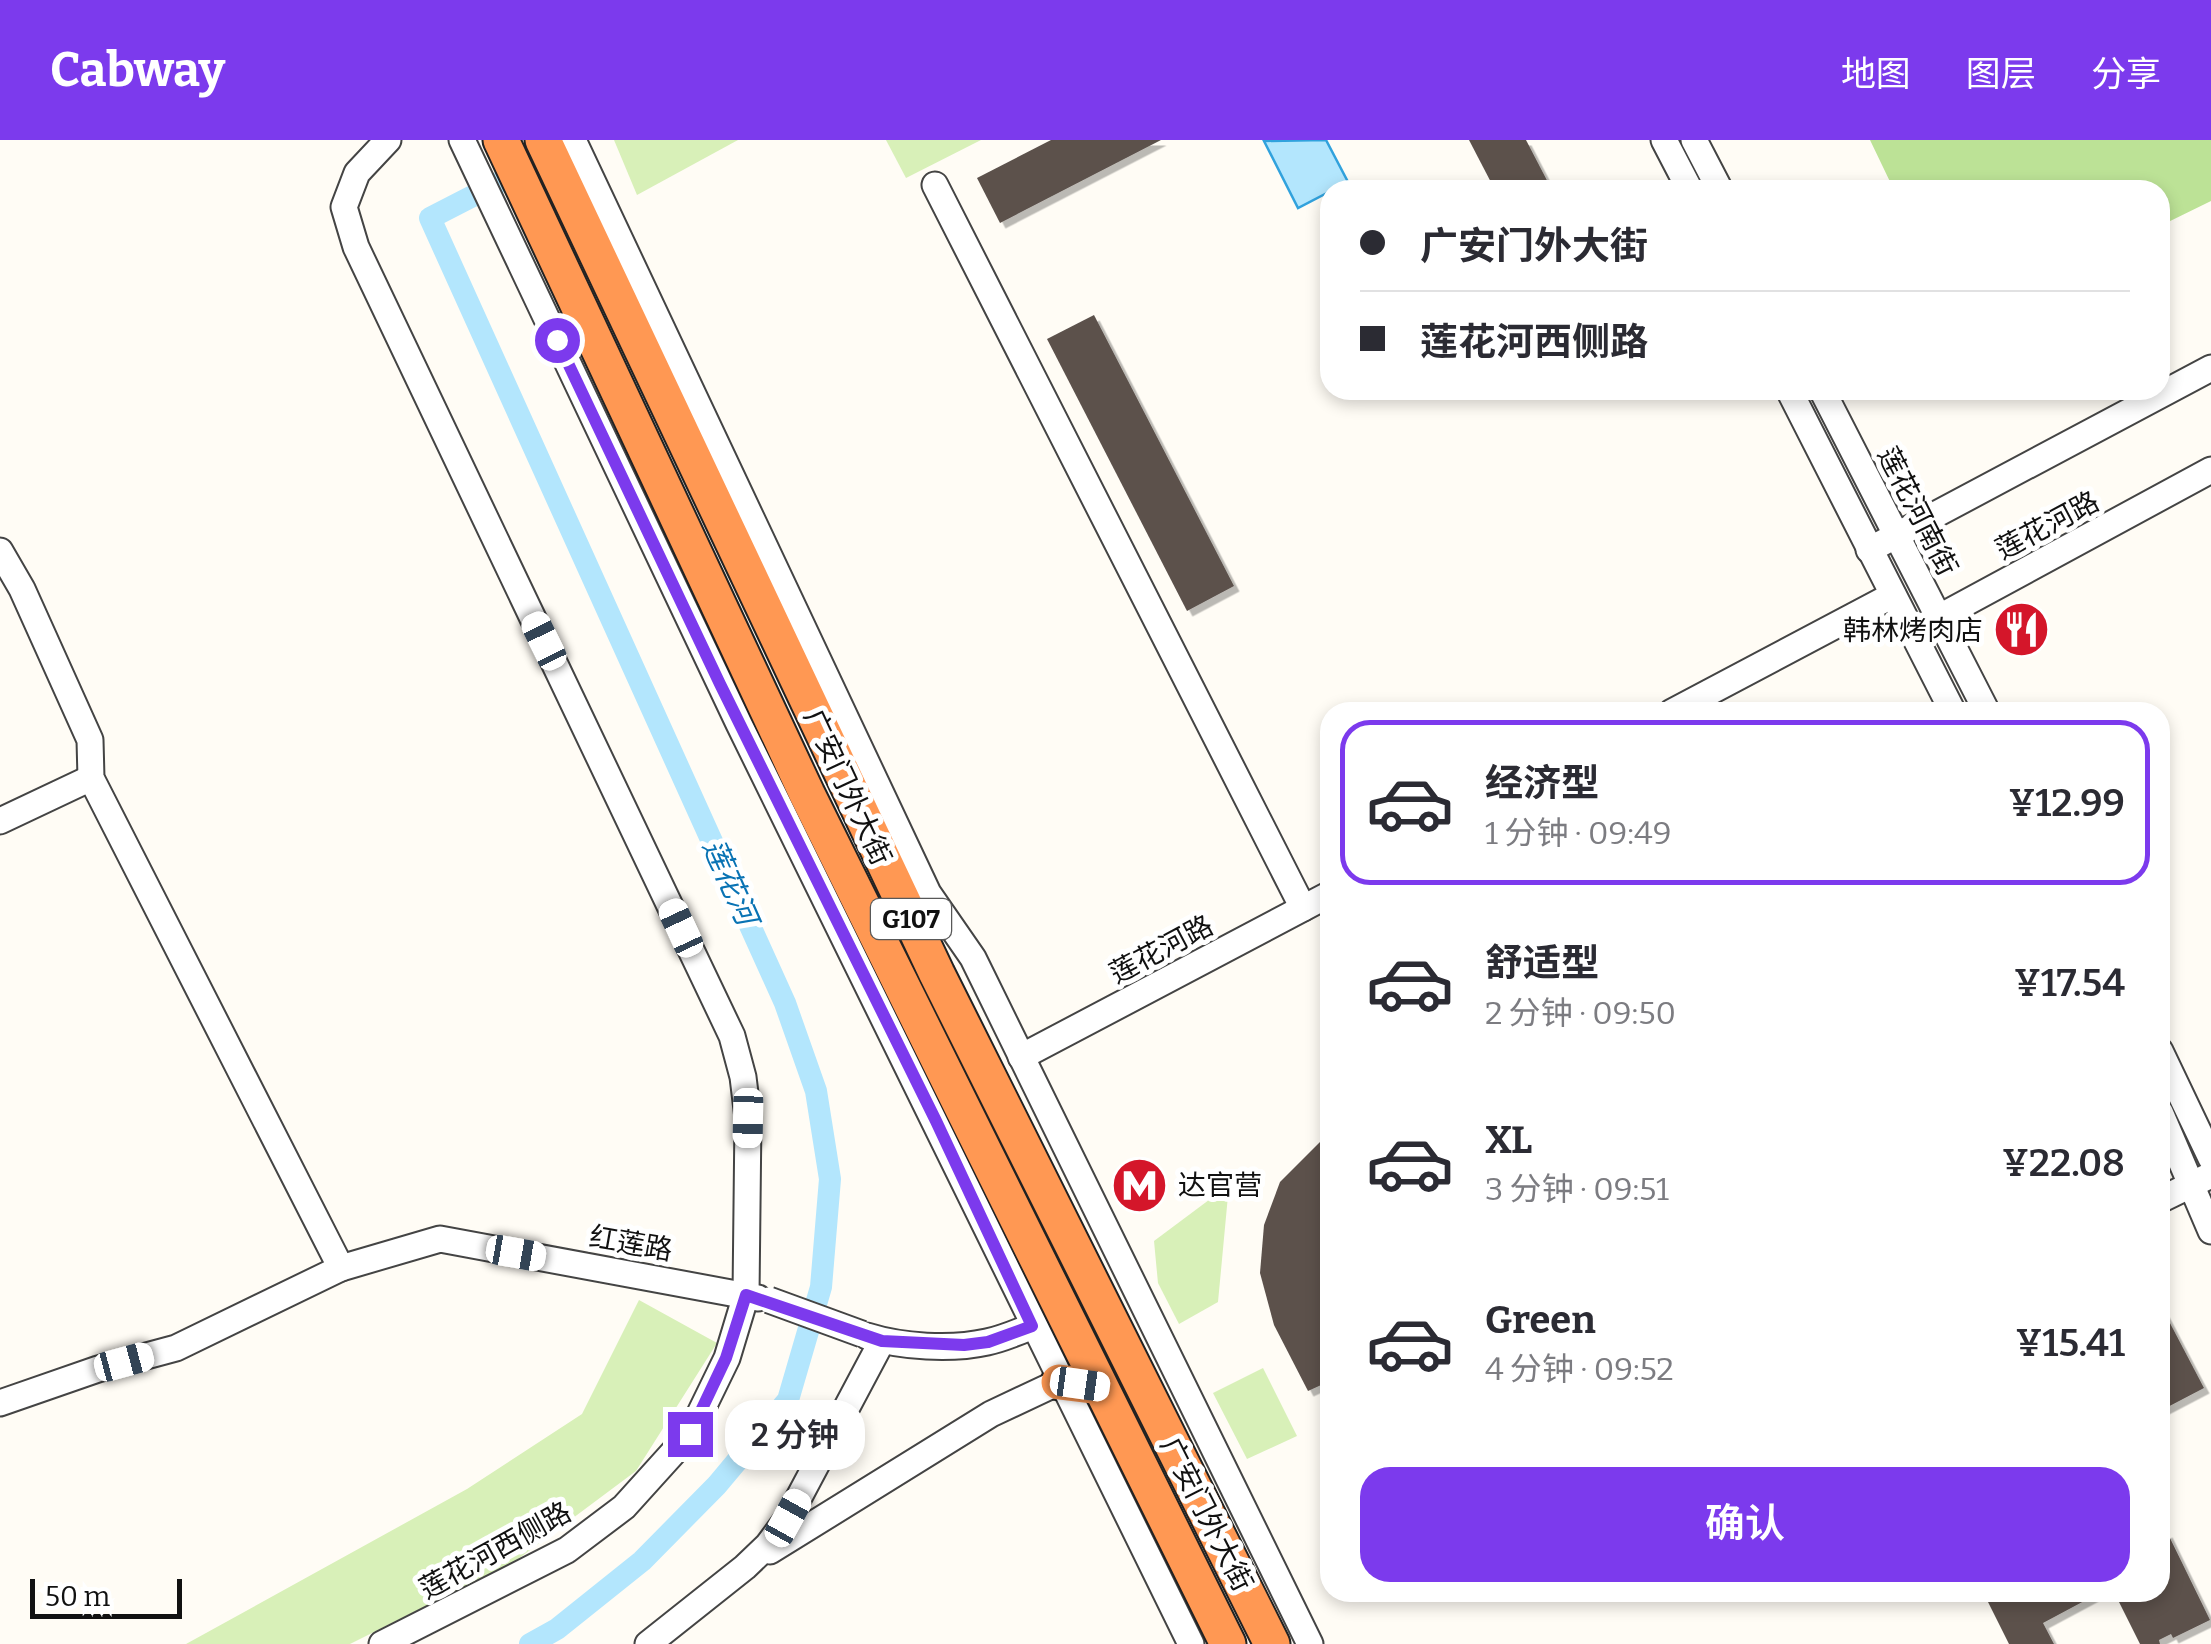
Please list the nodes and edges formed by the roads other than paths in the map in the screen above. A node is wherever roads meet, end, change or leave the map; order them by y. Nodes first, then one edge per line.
1 (388, 140) edge
2 (462, 140) edge
3 (501, 140) edge
4 (543, 140) edge
5 (573, 140) edge
6 (1664, 140) edge
7 (1694, 140) edge
8 (1685, 180) edge
9 (1715, 180) edge
10 (578, 182) junction
11 (935, 185) dead end
12 (2211, 368) edge
13 (2170, 390) edge
14 (1794, 400) edge
15 (1827, 400) edge
16 (2150, 400) edge
17 (2211, 470) edge
18 (1896, 534) junction
19 (1870, 550) junction
20 (0, 551) edge
21 (1893, 595) junction
22 (1939, 617) junction
23 (1912, 632) junction
24 (1691, 702) edge
25 (1949, 702) edge
26 (1983, 702) edge
27 (91, 778) junction
28 (0, 821) edge
29 (1320, 899) edge
30 (1303, 908) junction
31 (1021, 1057) junction
32 (2170, 1072) edge
33 (2170, 1128) edge
34 (2211, 1158) edge
35 (2202, 1179) edge
36 (2170, 1195) edge
37 (2211, 1230) edge
38 (341, 1268) junction
39 (1054, 1294) junction
40 (758, 1297) junction
41 (1032, 1326) junction
42 (872, 1338) junction
43 (1060, 1382) junction
44 (1100, 1387) junction
45 (0, 1403) edge
46 (745, 1567) junction
47 (1193, 1623) edge
48 (382, 1644) edge
49 (648, 1644) edge
50 (1228, 1644) edge
51 (1272, 1644) edge
52 (1310, 1644) edge

1 - 40 street, 莲花河西侧路
2 - 41 street
3 - 39 highway, 广安门外大街 / G107
4 - 10 highway, 广安门外大街 / G107
5 - 10 street
6 - 8 street
7 - 9 street
10 - 31 street, 广安门外大街
10 - 51 highway, 广安门外大街 / G107
11 - 30 street
12 - 13 street
14 - 19 street
15 - 18 street, 莲花河南街
16 - 18 street
17 - 22 street, 莲花河路
18 - 19 street
18 - 22 street, 莲花河南街
19 - 21 street
20 - 27 street
21 - 23 street
21 - 24 street
22 - 23 street, 莲花河路
22 - 26 street, 莲花河南街
23 - 25 street
27 - 28 street
27 - 38 street
29 - 30 street, 莲花河路
30 - 31 street, 莲花河路
31 - 52 street, 广安门外大街
32 - 34 street
33 - 35 street
35 - 36 street
35 - 37 street
38 - 40 street, 红莲路
38 - 45 street, 红莲路
39 - 41 highway
39 - 44 highway, 广安门外大街 / G107
40 - 42 street, 红莲路, bridge
40 - 48 street, 莲花河西侧路
41 - 42 street, 红莲路
41 - 43 street
42 - 46 street
43 - 44 highway
43 - 46 street
43 - 47 street
44 - 47 highway, 广安门外大街 / G107
46 - 49 street
47 - 50 highway, 广安门外大街 / G107

